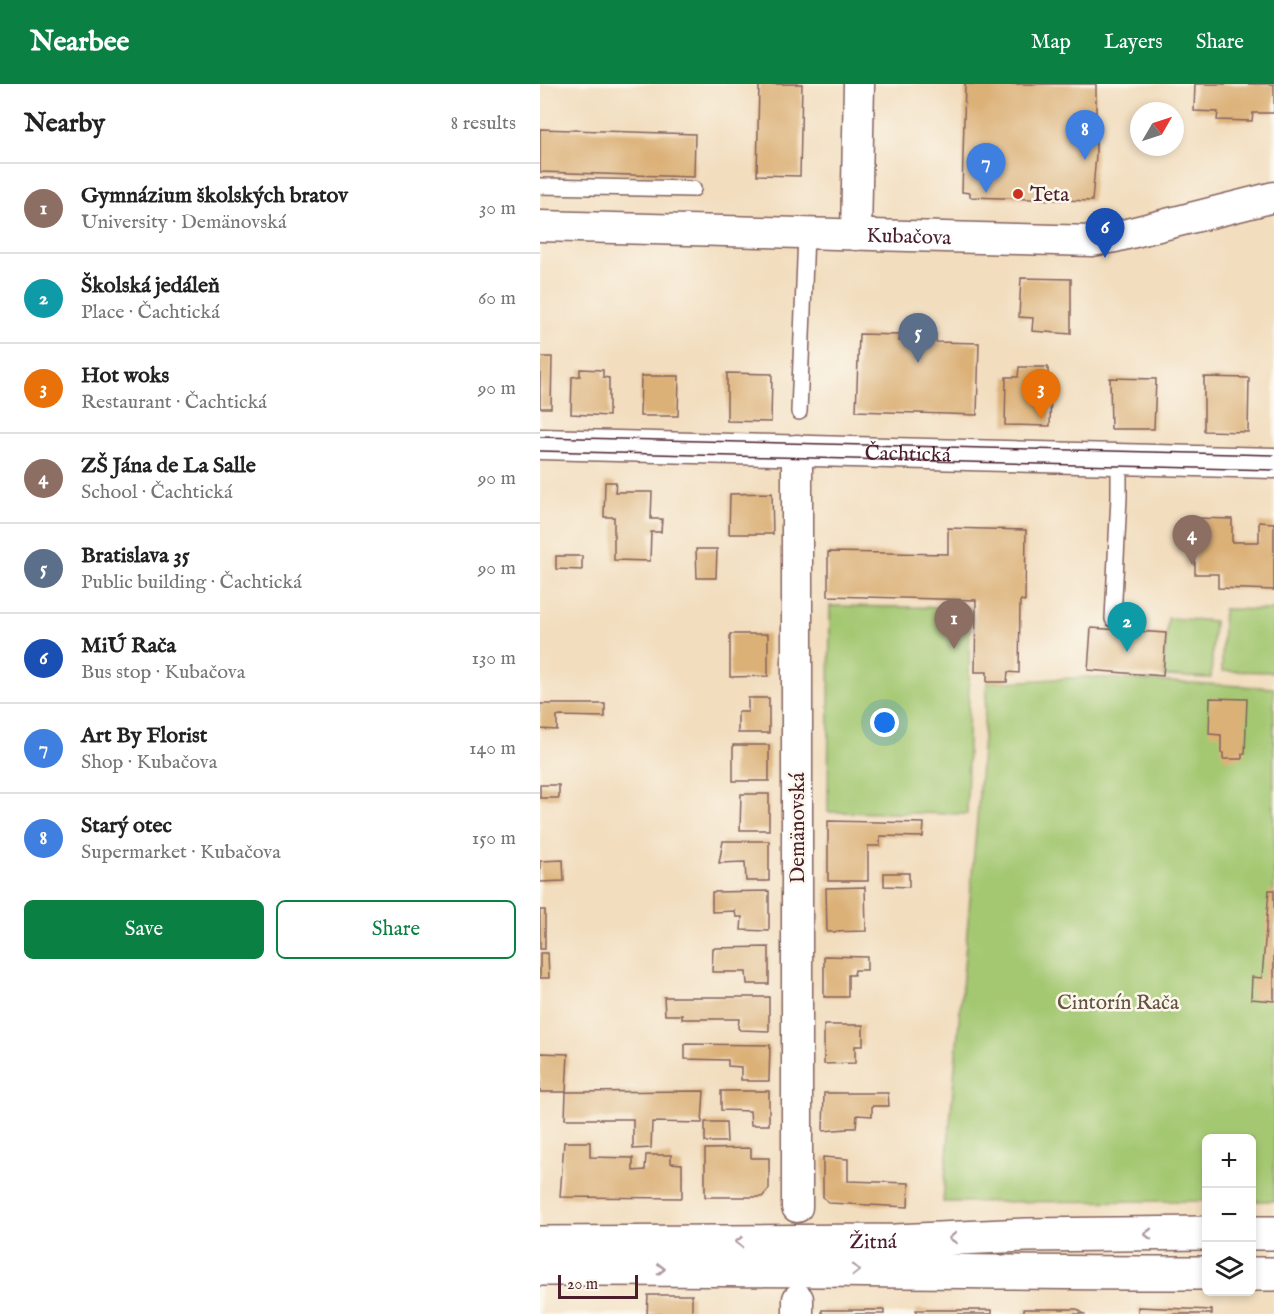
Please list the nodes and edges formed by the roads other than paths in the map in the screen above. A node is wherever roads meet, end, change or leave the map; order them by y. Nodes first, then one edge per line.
1 (859, 84) edge
2 (540, 186) edge
3 (693, 189) dead end
4 (1274, 198) edge
5 (540, 226) edge
6 (806, 234) junction
7 (856, 235) junction
8 (799, 412) dead end
9 (540, 444) edge
10 (798, 450) junction
11 (1119, 459) junction
12 (1274, 463) edge
13 (1113, 619) dead end
14 (797, 1207) dead end
15 (1202, 1233) edge
16 (1256, 1233) edge
17 (1274, 1233) edge
18 (540, 1243) edge
19 (540, 1269) edge
20 (1202, 1273) edge
21 (1256, 1274) edge
22 (1274, 1274) edge

1 - 7 street
2 - 3 lane
4 - 7 street, Kubačova
5 - 6 street, Kubačova
6 - 7 street, Kubačova
6 - 8 lane
9 - 10 street, Čachtická
10 - 11 street, Čachtická
10 - 14 street, Demänovská
11 - 12 street, Čachtická
11 - 13 lane
15 -> 18 main road, Žitná
16 - 17 main road
19 -> 20 main road, Žitná
21 - 22 main road

